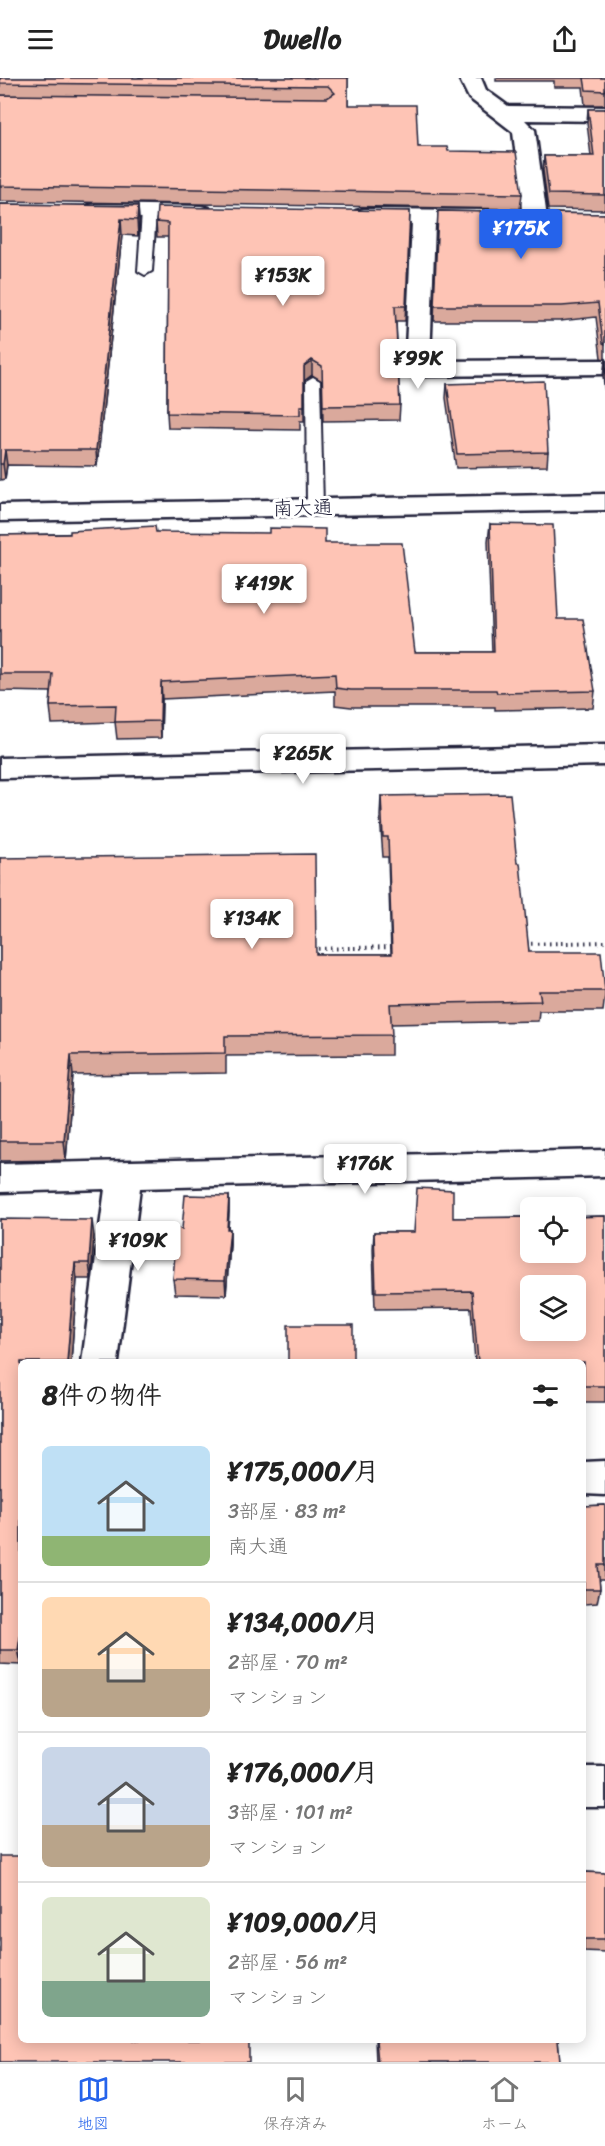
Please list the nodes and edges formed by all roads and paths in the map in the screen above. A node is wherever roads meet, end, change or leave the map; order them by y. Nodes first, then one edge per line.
1 (470, 78) edge
2 (505, 114) junction
3 (605, 114) edge
4 (69, 211) edge
5 (149, 212) junction
6 (220, 213) edge
7 (340, 215) edge
8 (423, 216) junction
9 (516, 217) junction
10 (558, 218) edge
11 (145, 271) dead end
12 (605, 367) edge
13 (312, 381) dead end
14 (605, 502) edge
15 (315, 507) junction
16 (0, 513) edge
17 (605, 755) edge
18 (0, 768) edge
19 (605, 942) edge
20 (522, 944) edge
21 (403, 947) edge
22 (308, 950) edge
23 (605, 1163) edge
24 (124, 1175) junction
25 (0, 1178) edge
26 (100, 1359) edge
27 (586, 1478) edge
28 (605, 1478) edge
29 (586, 1787) edge
30 (605, 1787) edge

1 - 2 street
2 - 3 street
2 - 9 street
4 - 5 street
5 - 6 street
5 - 11 lane
7 - 8 street
8 - 9 street
8 - 12 street
9 - 10 street
13 - 15 lane
14 - 15 street, 南大通
15 - 16 street, 南大通
17 - 18 street
19 - 20 path
21 - 22 path
23 - 24 street
24 - 25 street
24 - 26 street
27 - 28 street
29 - 30 street

